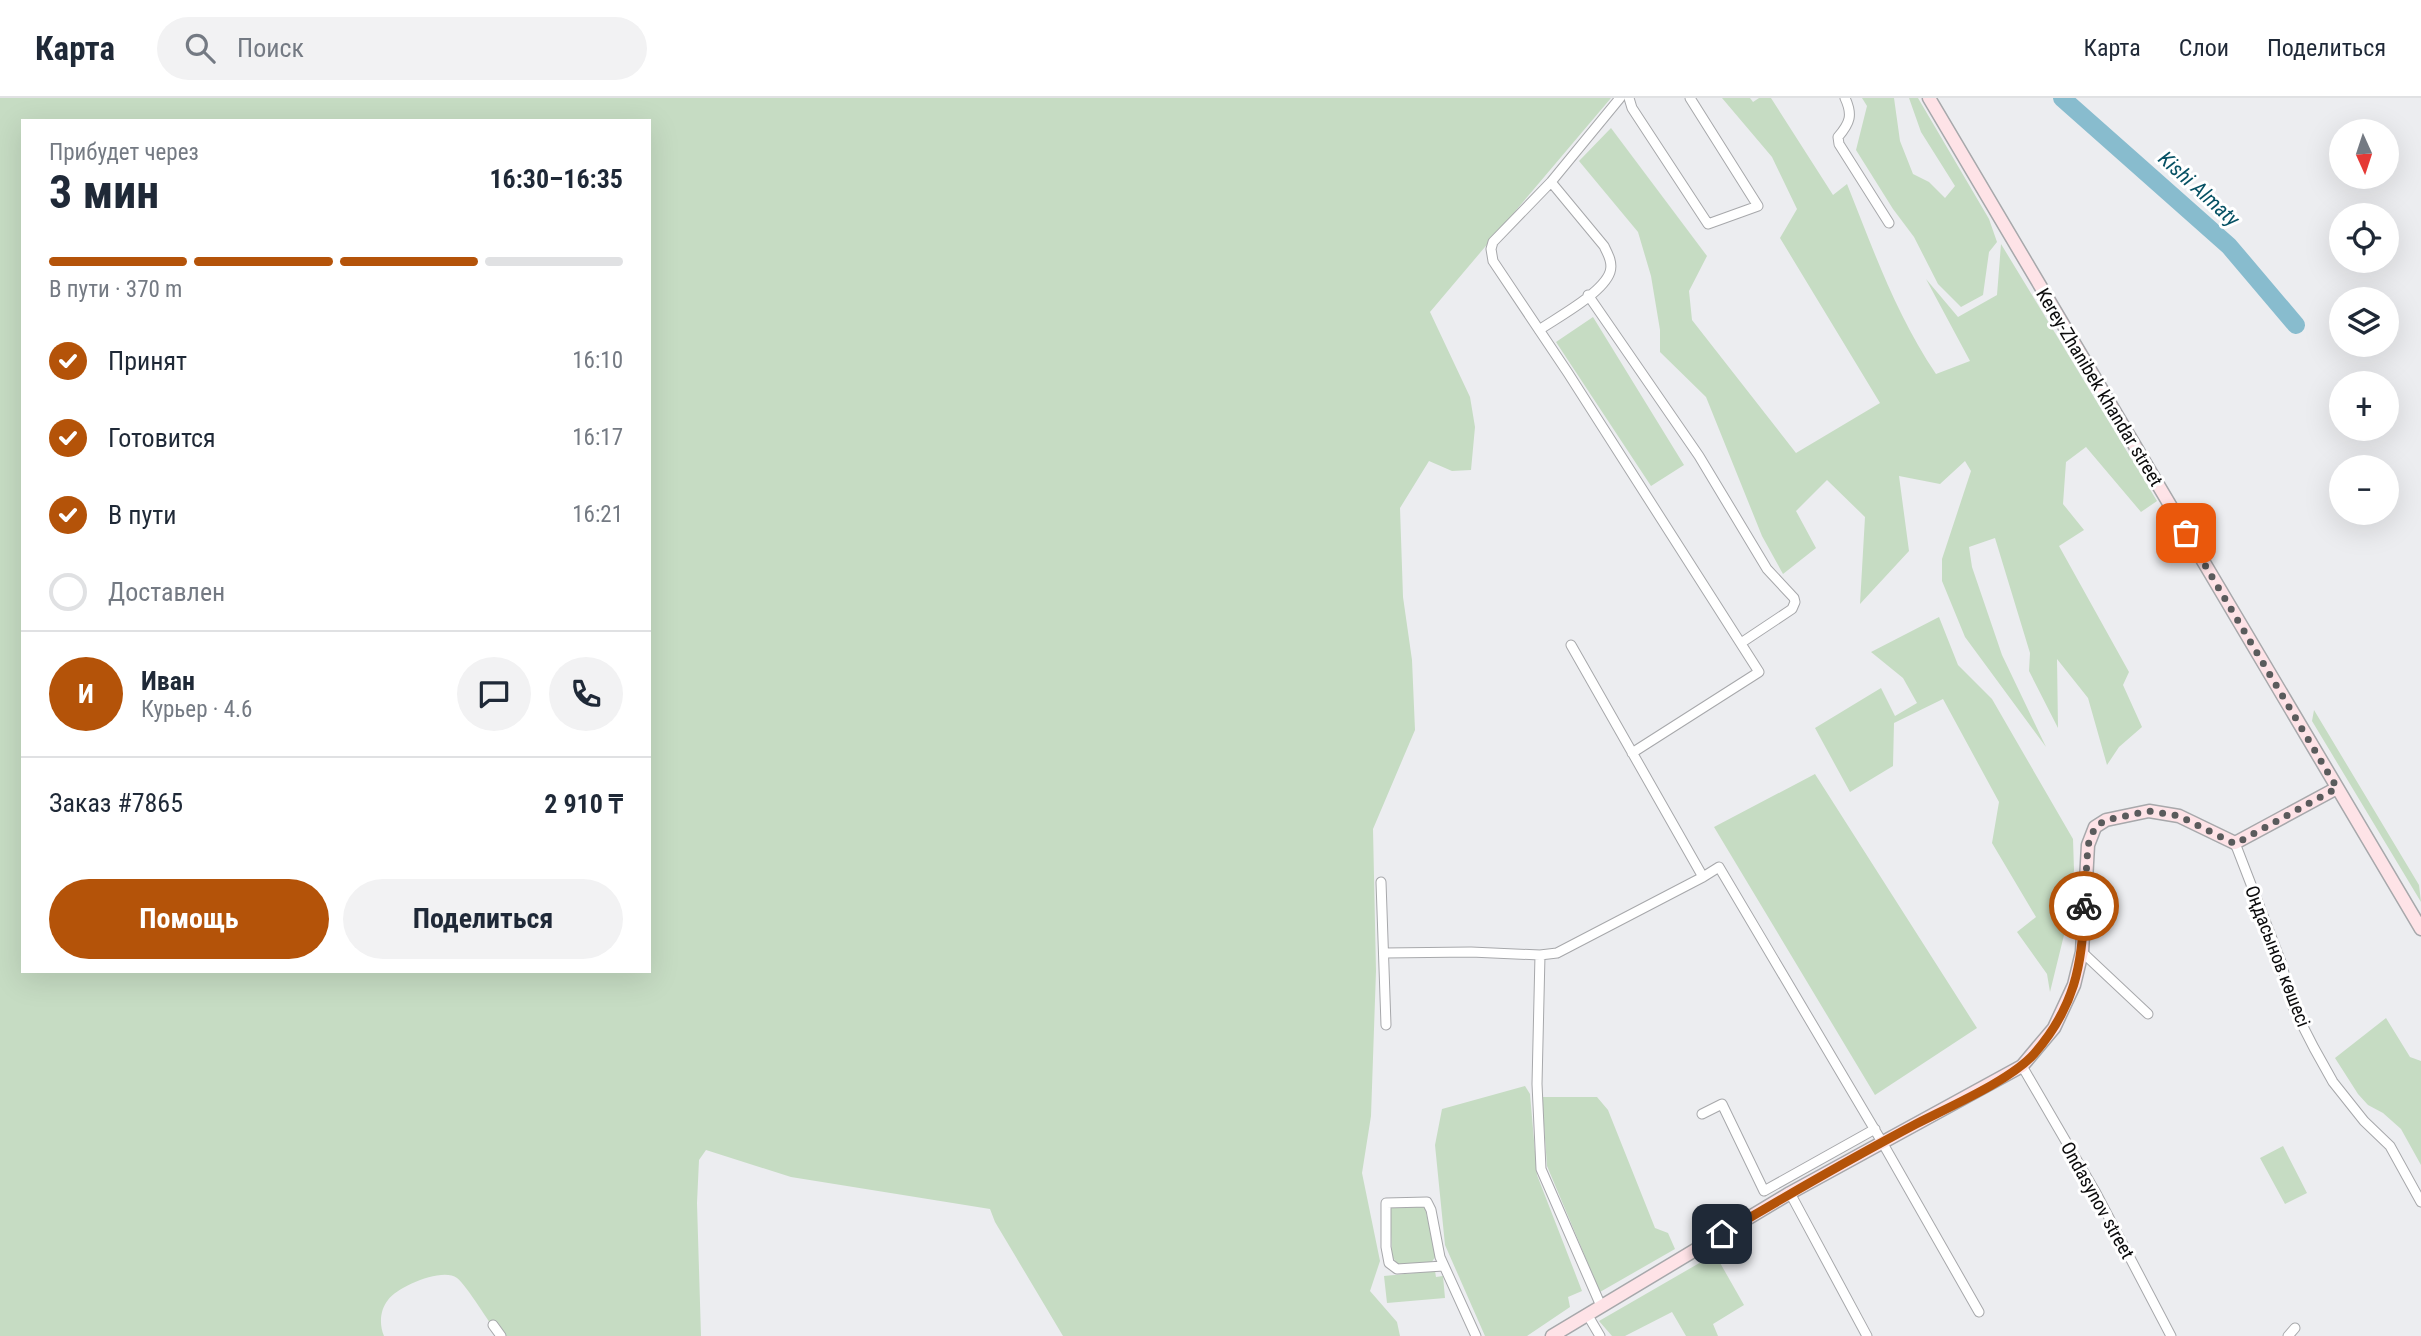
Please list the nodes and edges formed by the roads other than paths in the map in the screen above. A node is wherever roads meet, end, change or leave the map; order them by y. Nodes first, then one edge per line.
1 (1620, 98) edge
2 (1629, 98) edge
3 (1690, 98) edge
4 (1845, 98) edge
5 (1929, 98) edge
6 (1551, 182) junction
7 (1889, 222) dead end
8 (1588, 296) junction
9 (1539, 330) junction
10 (1741, 643) junction
11 (1571, 645) dead end
12 (1632, 753) junction
13 (2337, 788) junction
14 (2235, 844) junction
15 (1703, 877) junction
16 (1381, 882) dead end
17 (2421, 929) edge
18 (2082, 951) junction
19 (1385, 953) junction
20 (1539, 955) junction
21 (2148, 1014) dead end
22 (1386, 1025) dead end
23 (2022, 1066) junction
24 (1702, 1114) dead end
25 (1875, 1129) junction
26 (1882, 1142) junction
27 (1790, 1193) junction
28 (2421, 1202) edge
29 (1443, 1266) junction
30 (1601, 1306) junction
31 (1979, 1312) dead end
32 (1587, 1314) junction
33 (493, 1325) dead end
34 (2295, 1328) dead end
35 (501, 1336) edge
36 (1476, 1336) edge
37 (1552, 1336) edge
38 (1600, 1336) edge
39 (1867, 1336) edge
40 (2171, 1336) edge
41 (2288, 1336) edge

1 - 6 street
2 - 3 street
4 - 7 street
5 - 13 street, Kerey-Zhanibek khandar street
6 - 8 street
6 - 9 street
8 - 9 street
8 - 10 street
9 - 10 street
10 - 12 street
11 - 12 street
12 - 15 street
13 - 14 street
13 - 17 street, Kerey-Zhanibek khandar street
14 - 18 street
14 - 28 street, Оңдасынов көшесі
15 - 20 street
15 - 25 street
16 - 19 street
18 - 21 street
18 - 23 street
19 - 20 street
19 - 22 street
20 - 30 street
23 - 26 street
23 - 40 street, Ondasynov street
24 - 25 street
25 - 26 street
26 - 27 street
26 - 31 street
27 - 30 street
27 - 39 street
29 - 29 street
29 - 36 street
30 - 32 street
32 - 37 street
32 - 38 street
33 - 35 street
34 - 41 street

